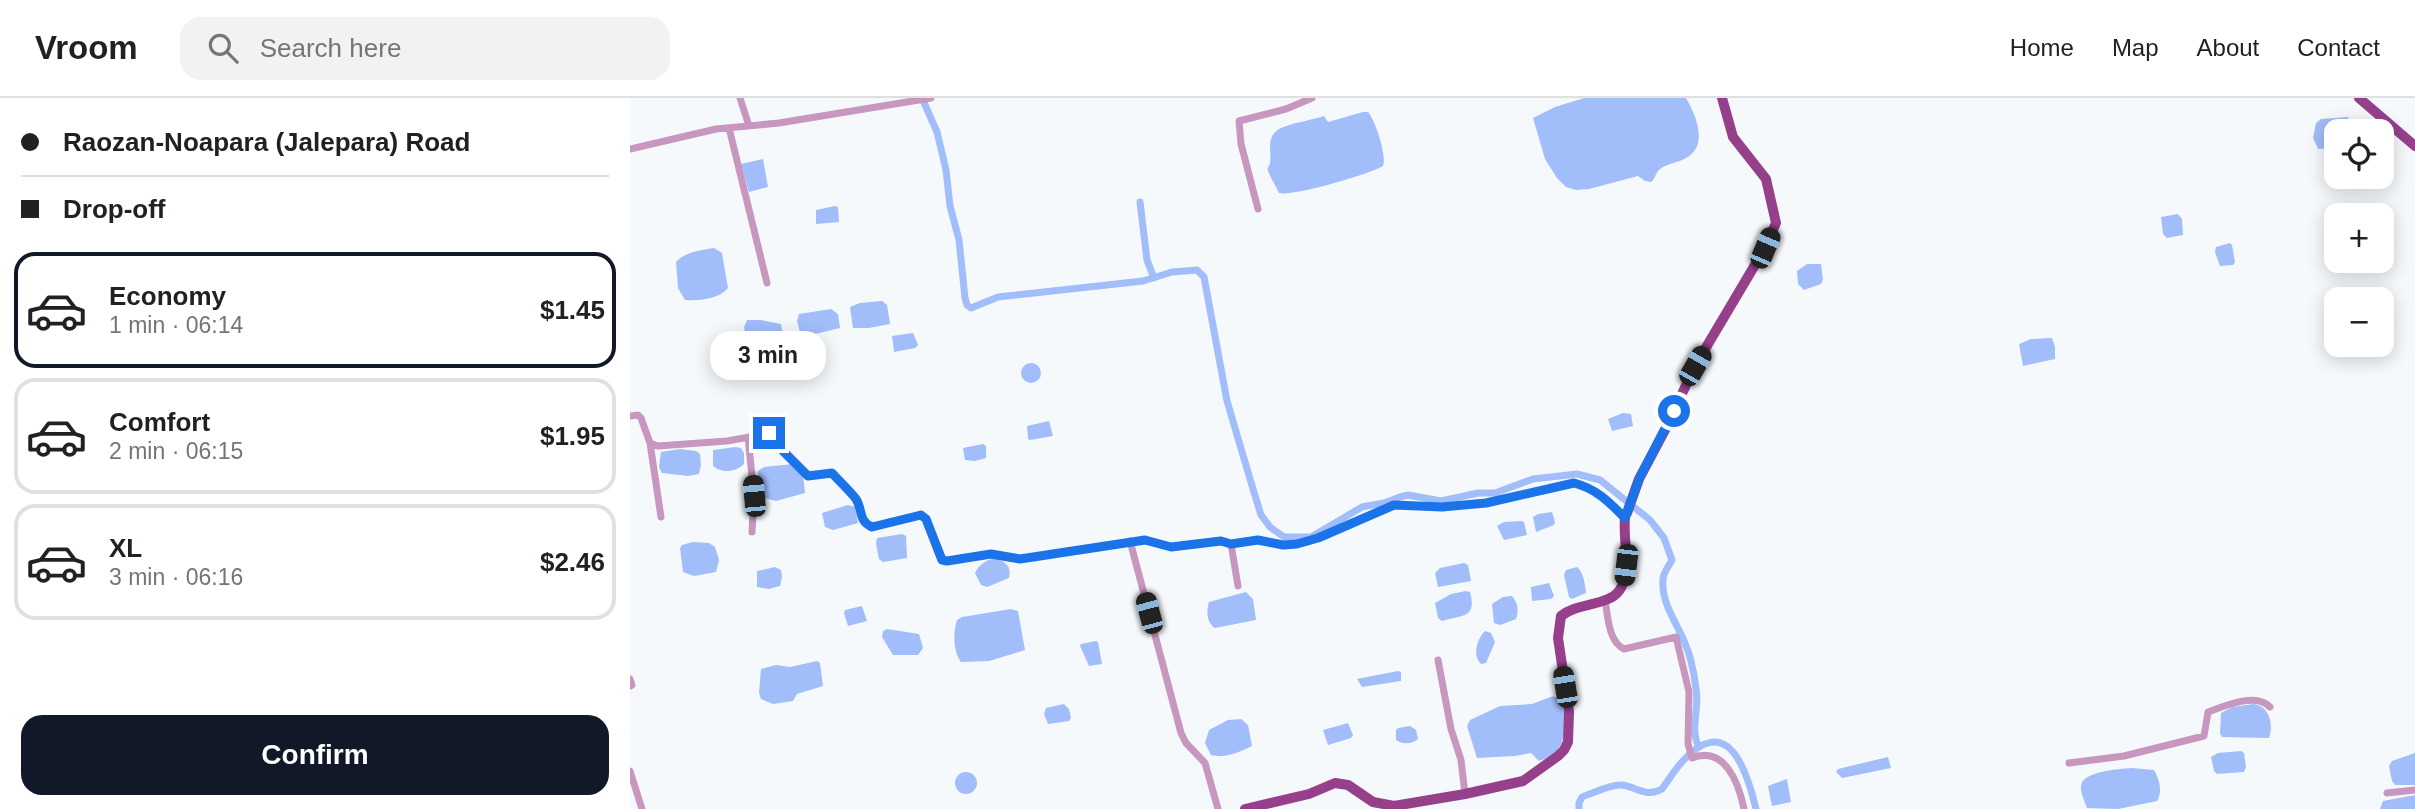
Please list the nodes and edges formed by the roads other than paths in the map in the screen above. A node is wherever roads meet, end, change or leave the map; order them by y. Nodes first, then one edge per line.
1 (740, 98) edge
2 (931, 98) edge
3 (1312, 98) edge
4 (1722, 98) edge
5 (2359, 98) edge
6 (749, 126) junction
7 (729, 128) junction
8 (2415, 146) edge
9 (630, 149) edge
10 (1258, 209) dead end
11 (767, 283) dead end
12 (630, 416) edge
13 (748, 437) junction
14 (650, 443) junction
15 (1626, 516) junction
16 (661, 517) dead end
17 (752, 532) dead end
18 (1130, 541) junction
19 (1231, 544) junction
20 (1238, 586) dead end
21 (1605, 600) junction
22 (1438, 660) dead end
23 (630, 679) edge
24 (630, 686) edge
25 (2270, 706) dead end
26 (2069, 764) dead end
27 (630, 771) edge
28 (2415, 790) edge
29 (2387, 793) dead end
30 (1465, 794) junction
31 (1430, 805) edge
32 (642, 809) edge
33 (1218, 809) edge
34 (1245, 809) edge
35 (1744, 809) edge

1 - 6 street
2 - 6 street
3 - 10 street
4 - 15 main road
5 - 8 main road
6 - 7 street
7 - 9 street
7 - 11 street
12 - 14 street
13 - 14 street
13 - 17 street
13 - 18 street
14 - 16 street
15 - 19 street
15 - 21 main road
18 - 19 street
18 - 33 street
19 - 20 street
21 - 30 main road
21 - 35 street
22 - 30 street
23 - 24 street
25 - 26 street
27 - 32 street
28 - 29 street
30 - 31 main road
31 - 34 main road

